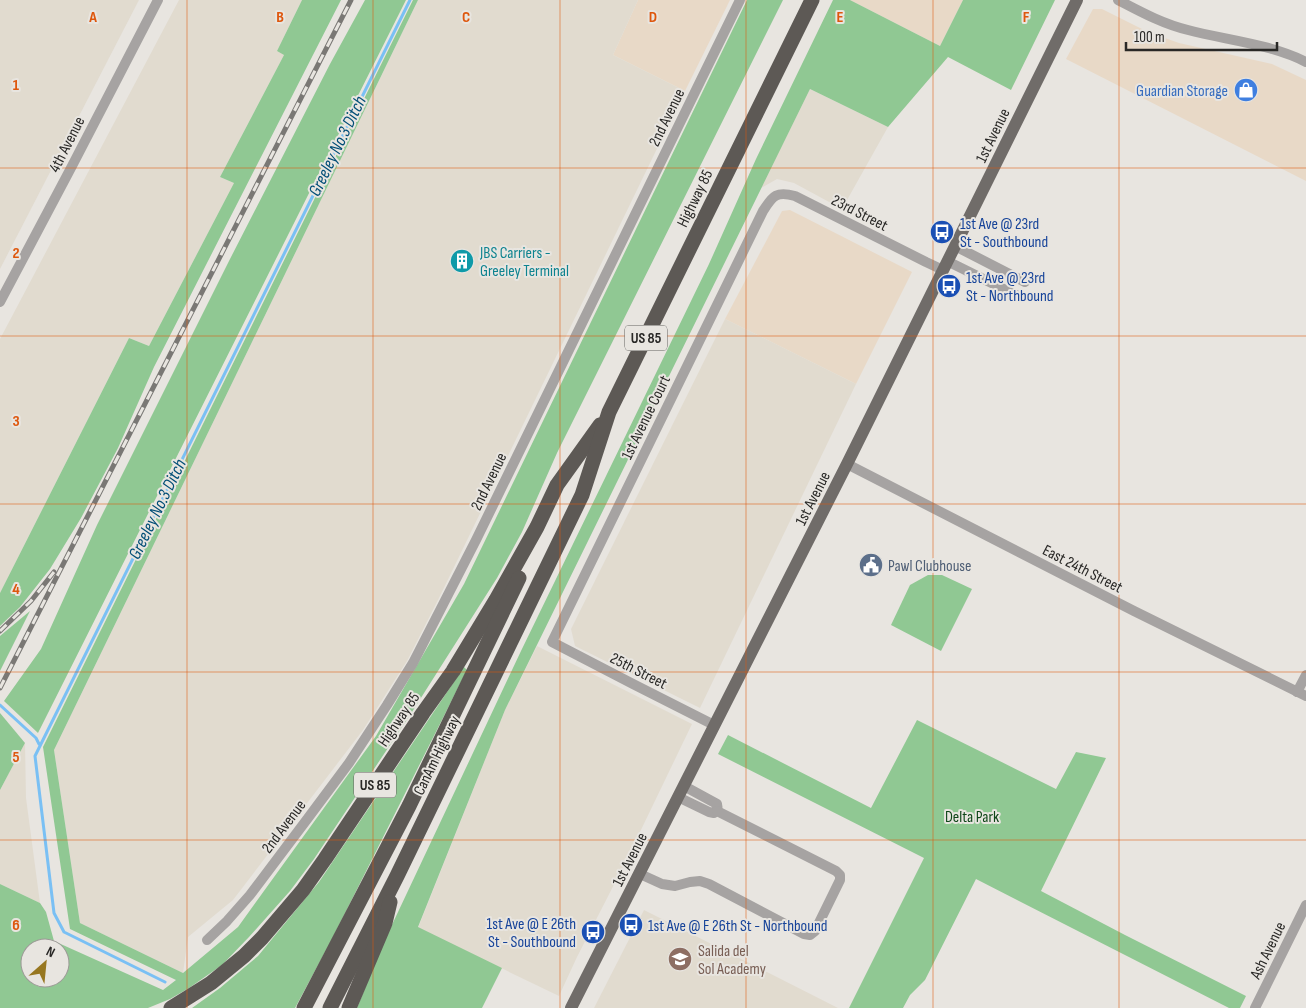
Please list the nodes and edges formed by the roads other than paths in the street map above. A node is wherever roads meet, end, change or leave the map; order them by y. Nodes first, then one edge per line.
1 (158, 0) edge
2 (740, 0) edge
3 (812, 0) edge
4 (1077, 0) edge
5 (1118, 0) edge
6 (1306, 62) edge
7 (766, 206) joint
8 (954, 246) junction
9 (945, 265) junction
10 (1025, 282) dead end
11 (1018, 296) dead end
12 (0, 302) edge
13 (609, 412) junction
14 (848, 464) junction
15 (537, 527) junction
16 (552, 642) joint
17 (506, 650) joint
18 (1306, 675) edge
19 (1302, 694) edge
20 (714, 725) junction
21 (681, 792) junction
22 (640, 874) junction
23 (397, 876) junction
24 (1306, 905) edge
25 (208, 940) dead end
26 (171, 1008) edge
27 (304, 1008) edge
28 (330, 1008) edge
29 (349, 1008) edge
30 (571, 1008) edge
31 (1255, 1008) edge

1 - 12 street, 4th Avenue
2 - 25 street, 2nd Avenue
3 - 13 highway, Highway 85 / US 85
4 - 8 main road, 1st Avenue
5 - 6 street
7 - 9 street, 23rd Street
7 - 16 street, 1st Avenue Court
8 - 9 main road, 1st Avenue
8 - 10 street
9 - 11 street
9 - 14 main road, 1st Avenue
13 - 15 highway, Highway 85 / US 85
13 - 17 highway, Highway 85 / US 85
14 - 19 street, East 24th Street
14 - 20 main road, 1st Avenue
15 - 26 highway, Highway 85 / US 85
15 - 27 highway
16 - 20 street, 25th Street
17 - 23 highway, CanAm Highway / US 85
18 - 19 street
20 - 21 main road, 1st Avenue
21 - 22 main road, 1st Avenue
21 - 22 street
22 - 30 main road, 1st Avenue
23 - 28 highway, US 85
23 - 29 highway
24 - 31 street, Ash Avenue

